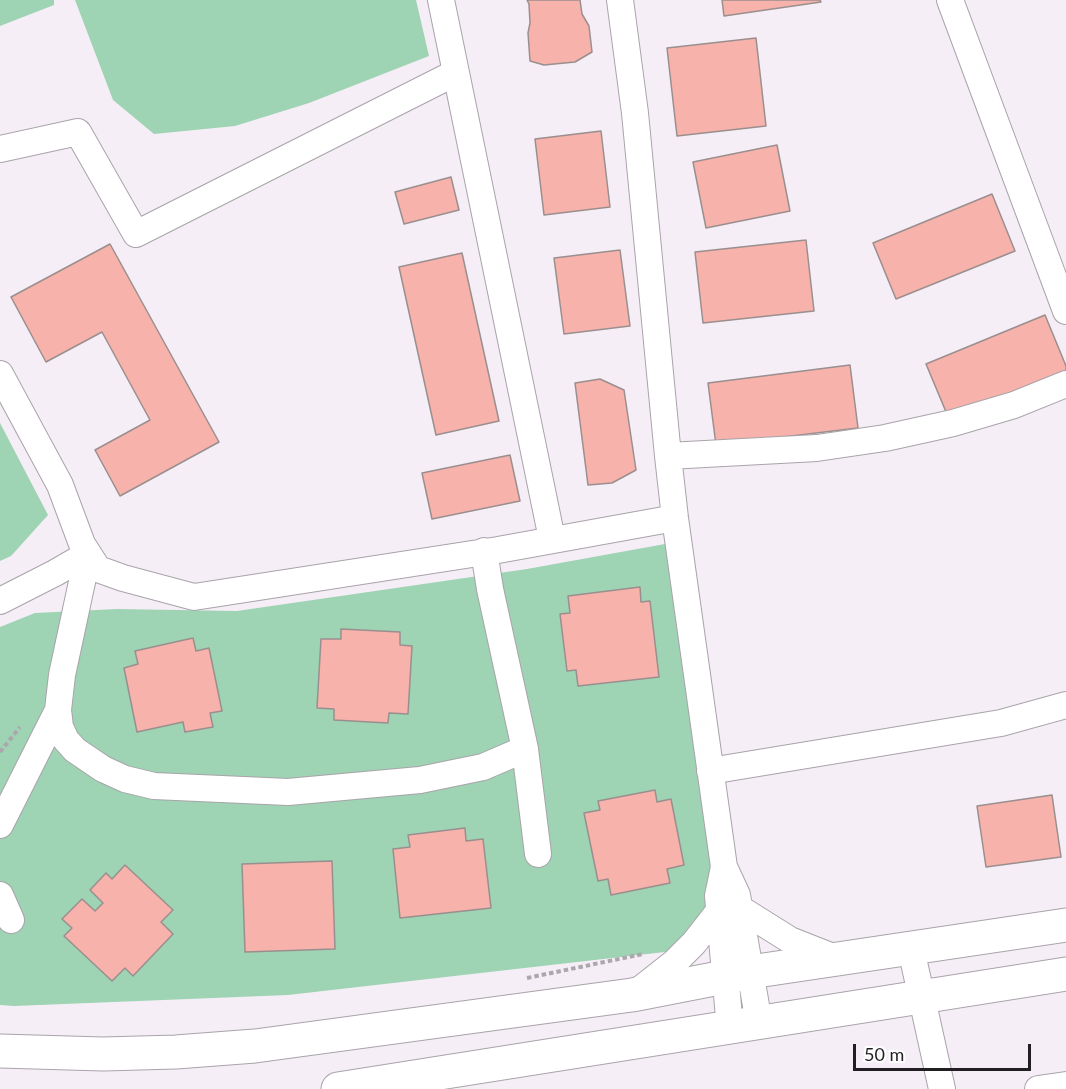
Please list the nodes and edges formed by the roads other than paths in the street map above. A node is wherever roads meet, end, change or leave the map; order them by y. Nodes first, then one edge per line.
1 (441, 0) edge
2 (620, 0) edge
3 (950, 0) edge
4 (455, 73) junction
5 (0, 149) edge
6 (1066, 311) edge
7 (0, 374) edge
8 (1066, 384) edge
9 (668, 456) junction
10 (675, 518) junction
11 (552, 539) junction
12 (484, 551) junction
13 (88, 554) junction
14 (0, 601) edge
15 (1066, 705) edge
16 (58, 710) junction
17 (525, 749) junction
18 (710, 771) junction
19 (0, 825) edge
20 (538, 854) dead end
21 (0, 895) edge
22 (729, 909) junction
23 (11, 920) dead end
24 (1066, 926) edge
25 (911, 949) junction
26 (838, 959) junction
27 (1066, 974) edge
28 (738, 975) junction
29 (632, 994) junction
30 (921, 995) junction
31 (745, 1026) junction
32 (0, 1051) edge
33 (1066, 1085) edge
34 (338, 1089) edge
35 (942, 1089) edge
36 (1038, 1089) edge

1 - 4 street
2 - 9 street
3 - 6 street
4 - 5 street
4 - 11 street
7 - 13 street
8 - 9 street
9 - 10 street
10 - 11 street
10 - 18 street
11 - 12 street
12 - 13 street
12 - 17 street
13 - 14 street
13 - 16 street
15 - 18 street
16 - 17 street
16 - 19 street
17 - 20 street
18 - 22 street
21 - 23 street
22 - 26 street
22 - 28 street
22 - 29 street
24 - 25 street
25 - 26 street
25 - 30 street
26 - 28 street
27 - 30 street
28 - 29 street
28 - 31 street
29 - 32 street
30 - 31 street
30 - 35 street
31 - 34 street
33 - 36 street

